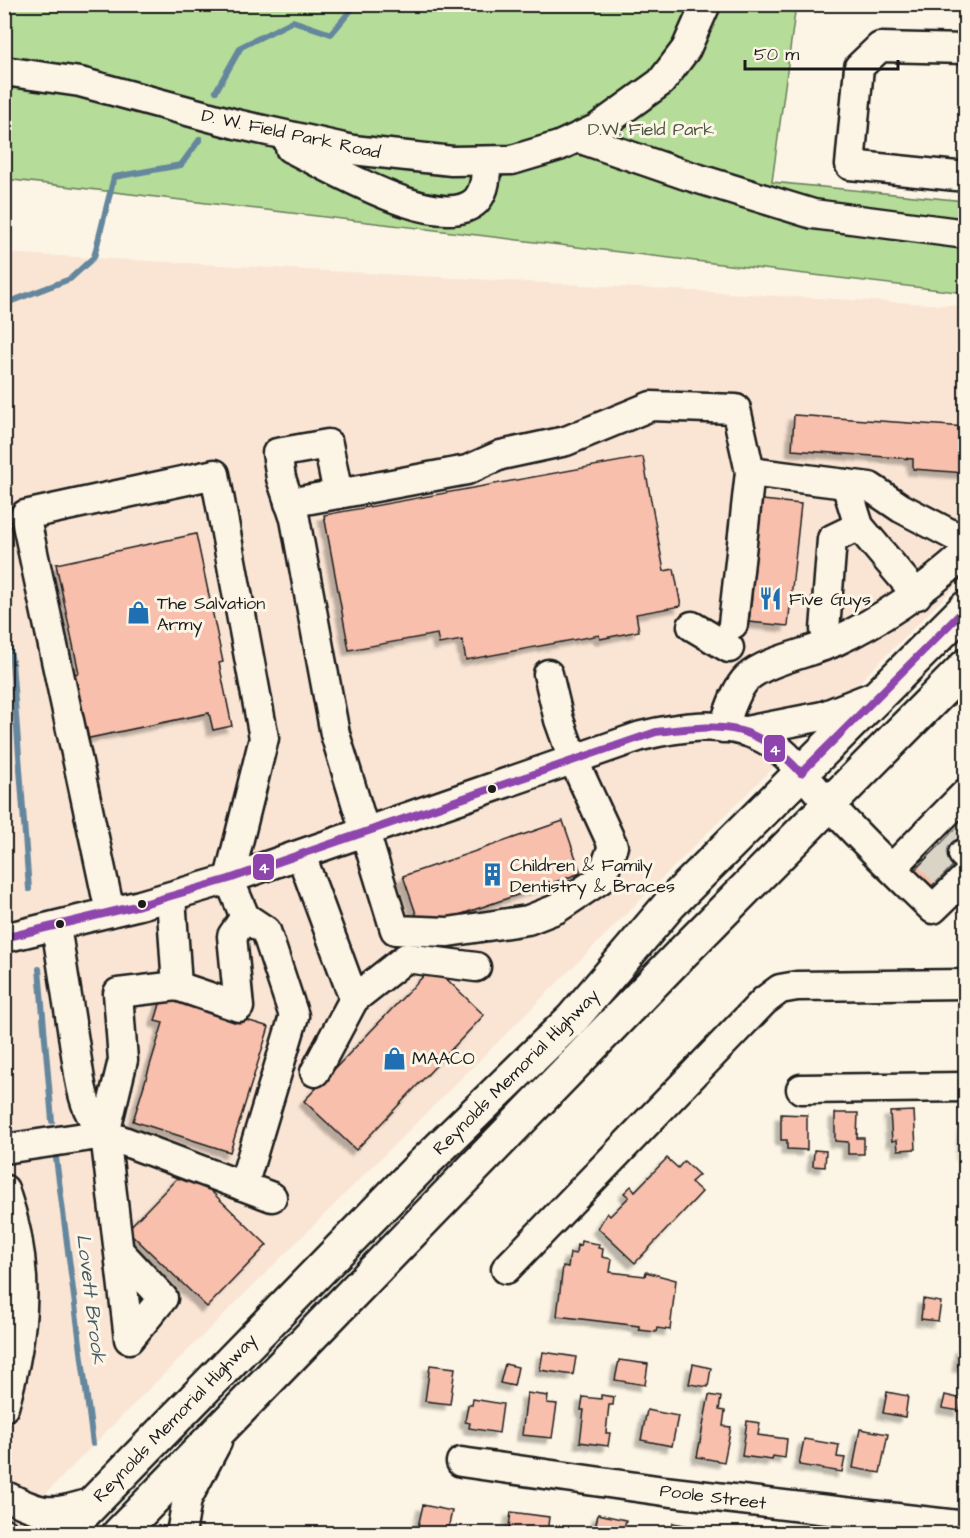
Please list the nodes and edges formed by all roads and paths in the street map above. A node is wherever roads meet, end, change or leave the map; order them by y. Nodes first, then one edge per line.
1 (706, 4) edge
2 (966, 49) edge
3 (4, 71) edge
4 (236, 124) junction
5 (578, 138) junction
6 (486, 161) junction
7 (966, 177) edge
8 (966, 234) edge
9 (750, 472) junction
10 (846, 484) junction
11 (338, 494) junction
12 (289, 503) junction
13 (859, 526) junction
14 (966, 542) edge
15 (966, 553) edge
16 (916, 595) junction
17 (966, 608) edge
18 (692, 626) dead end
19 (831, 643) junction
20 (966, 666) edge
21 (548, 674) dead end
22 (881, 693) junction
23 (734, 730) junction
24 (573, 759) junction
25 (801, 773) junction
26 (828, 804) junction
27 (366, 833) junction
28 (950, 844) edge
29 (301, 855) junction
30 (892, 868) junction
31 (229, 879) junction
32 (171, 897) junction
33 (110, 912) junction
34 (245, 917) junction
35 (56, 926) junction
36 (4, 938) edge
37 (476, 967) dead end
38 (966, 984) edge
39 (177, 986) junction
40 (354, 999) junction
41 (315, 1072) dead end
42 (966, 1087) edge
43 (801, 1089) dead end
44 (105, 1134) junction
45 (4, 1149) edge
46 (243, 1186) junction
47 (4, 1189) edge
48 (272, 1197) dead end
49 (119, 1251) dead end
50 (506, 1269) dead end
51 (4, 1407) edge
52 (229, 1420) junction
53 (461, 1462) dead end
54 (4, 1495) edge
55 (94, 1503) junction
56 (31, 1508) junction
57 (966, 1526) edge
58 (48, 1533) edge
59 (63, 1533) edge
60 (78, 1533) edge
61 (119, 1533) edge
62 (181, 1533) edge

1 - 5 street, D. W. Field Park Road
2 - 7 street
3 - 4 street, D. W. Field Park Road
4 - 6 street, D. W. Field Park Road
4 - 6 street
5 - 6 street, D. W. Field Park Road
5 - 8 street
9 - 10 street
9 - 11 street
9 - 18 street
10 - 13 street
10 - 14 street
11 - 12 street
11 - 12 street
12 - 27 street
13 - 16 street
13 - 19 street
15 - 16 street
16 - 19 street
17 - 22 main road, Reynolds Memorial Highway
19 - 23 street
20 - 26 main road, Reynolds Memorial Highway
21 - 24 street
22 - 23 street
22 - 25 main road, Reynolds Memorial Highway
23 - 24 street
23 - 25 street
24 - 27 street
24 - 27 street
25 - 26 street
25 - 55 main road, Reynolds Memorial Highway
26 - 30 street
26 - 52 main road, Reynolds Memorial Highway
27 - 29 street
28 - 30 street
28 - 30 street
29 - 31 street
29 - 40 street
31 - 32 street
31 - 33 street
31 - 34 street
32 - 33 street
32 - 39 street
33 - 35 street
34 - 39 street
34 - 46 street
35 - 36 street
35 - 44 street
37 - 40 street
38 - 50 street
39 - 44 street
40 - 41 street
42 - 43 street
44 - 45 street
44 - 46 street
44 - 49 street
46 - 48 street
47 - 51 street
52 - 61 main road, Reynolds Memorial Highway
52 - 62 street
53 - 57 street, Poole Street
54 - 56 street
55 - 56 street
55 - 59 main road, Reynolds Memorial Highway
55 - 60 street
56 - 58 street

